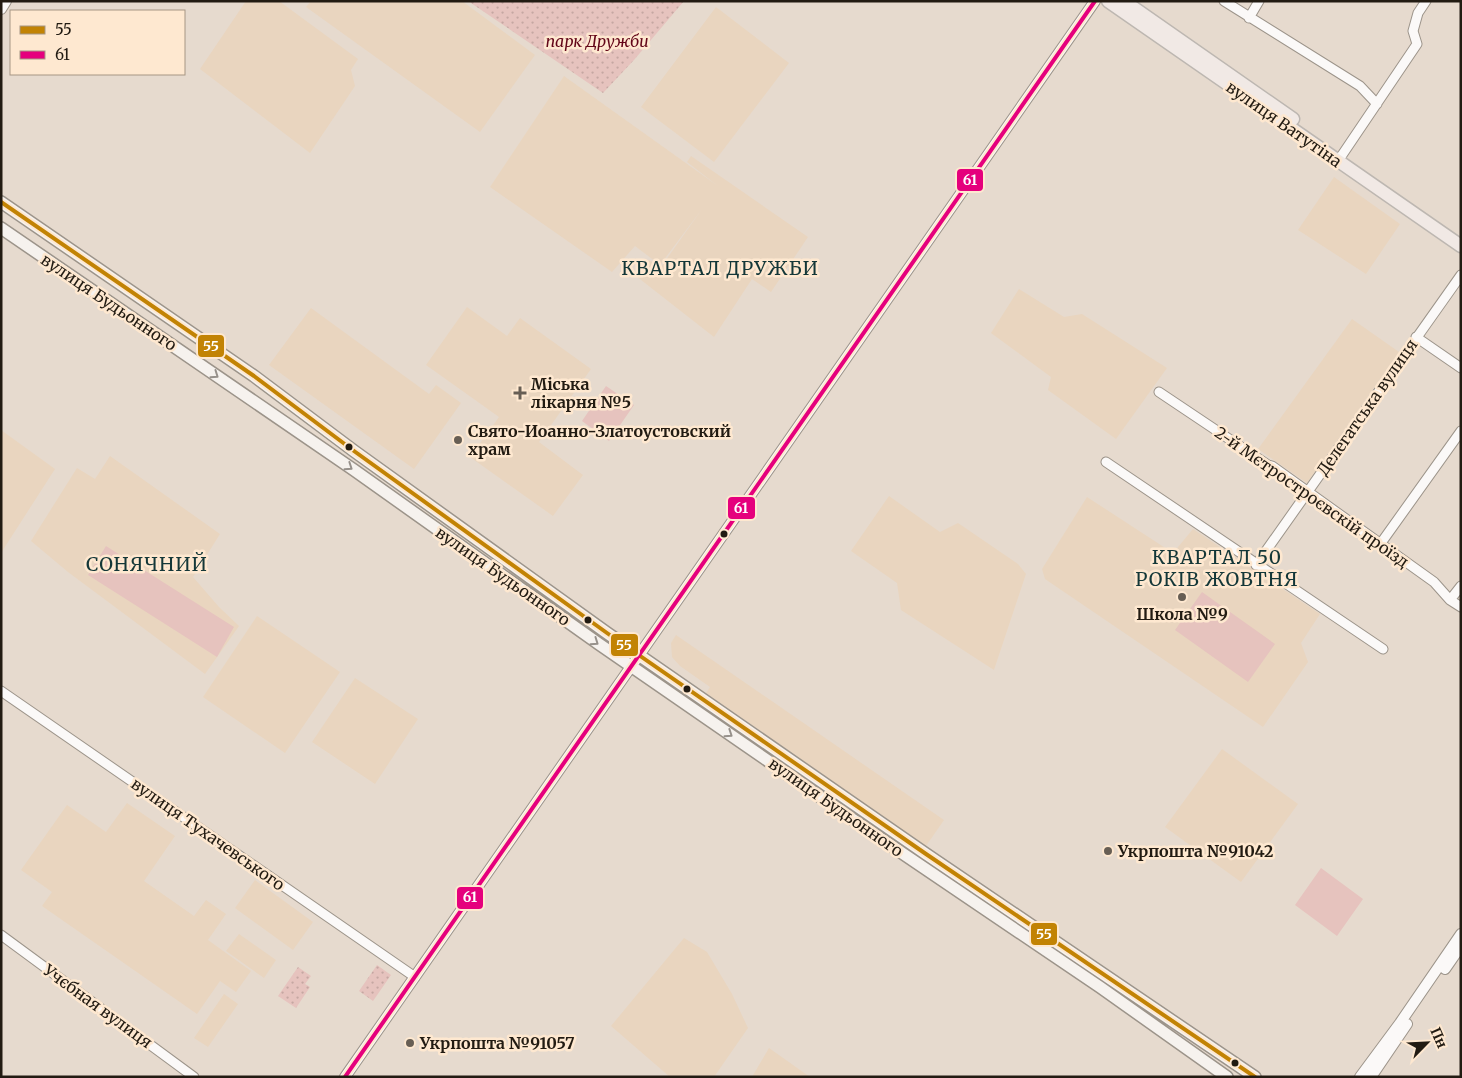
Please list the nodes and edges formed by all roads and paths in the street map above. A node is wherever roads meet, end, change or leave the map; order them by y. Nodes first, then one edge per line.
1 (6, 1) edge
2 (1095, 1) edge
3 (1108, 1) edge
4 (1124, 1) edge
5 (1224, 1) edge
6 (1259, 1) edge
7 (1426, 1) edge
8 (1, 9) edge
9 (1249, 18) junction
10 (1377, 104) junction
11 (1341, 157) junction
12 (1, 202) edge
13 (1, 228) edge
14 (1461, 237) edge
15 (1461, 246) edge
16 (1461, 275) edge
17 (1416, 337) junction
18 (1461, 368) edge
19 (1159, 392) dead end
20 (1461, 431) edge
21 (1106, 462) dead end
22 (1307, 492) junction
23 (1381, 543) junction
24 (1256, 565) junction
25 (1461, 586) edge
26 (1450, 600) junction
27 (1461, 607) edge
28 (1382, 649) dead end
29 (639, 655) junction
30 (631, 666) junction
31 (1, 691) edge
32 (1461, 934) edge
33 (1, 935) edge
34 (1461, 946) edge
35 (415, 977) junction
36 (194, 1077) edge
37 (345, 1077) edge
38 (1228, 1077) edge
39 (1255, 1077) edge
40 (1360, 1077) edge
41 (1371, 1077) edge

1 - 8 street
2 - 29 street
3 - 11 main road, вулиця Ватутіна
4 - 11 main road, вулиця Ватутіна
5 - 9 street
6 - 9 street
7 - 10 street
9 - 10 street
10 - 11 street
11 - 14 main road, вулиця Ватутіна
11 - 15 main road, вулиця Ватутіна
12 - 29 main road, вулиця Будьонного
13 -> 30 main road, вулиця Будьонного
16 - 17 street, Делегатська вулиця
17 - 18 street
17 - 22 street, Делегатська вулиця
19 - 22 street, 2-й Мєтростроєвскій проїзд
20 - 23 street
21 - 24 street
22 - 23 street, 2-й Мєтростроєвскій проїзд
22 - 24 street, Делегатська вулиця
23 - 26 street, 2-й Мєтростроєвскій проїзд
24 - 28 street
25 - 26 street
26 - 27 street, 2-й Мєтростроєвскій проїзд
29 - 30 street
29 - 39 main road, вулиця Будьонного
30 - 35 street
30 -> 38 main road, вулиця Будьонного
31 - 35 street, вулиця Тухачевського
32 - 40 street
33 - 36 street, Учєбная вулиця
34 - 41 street
35 - 37 street

